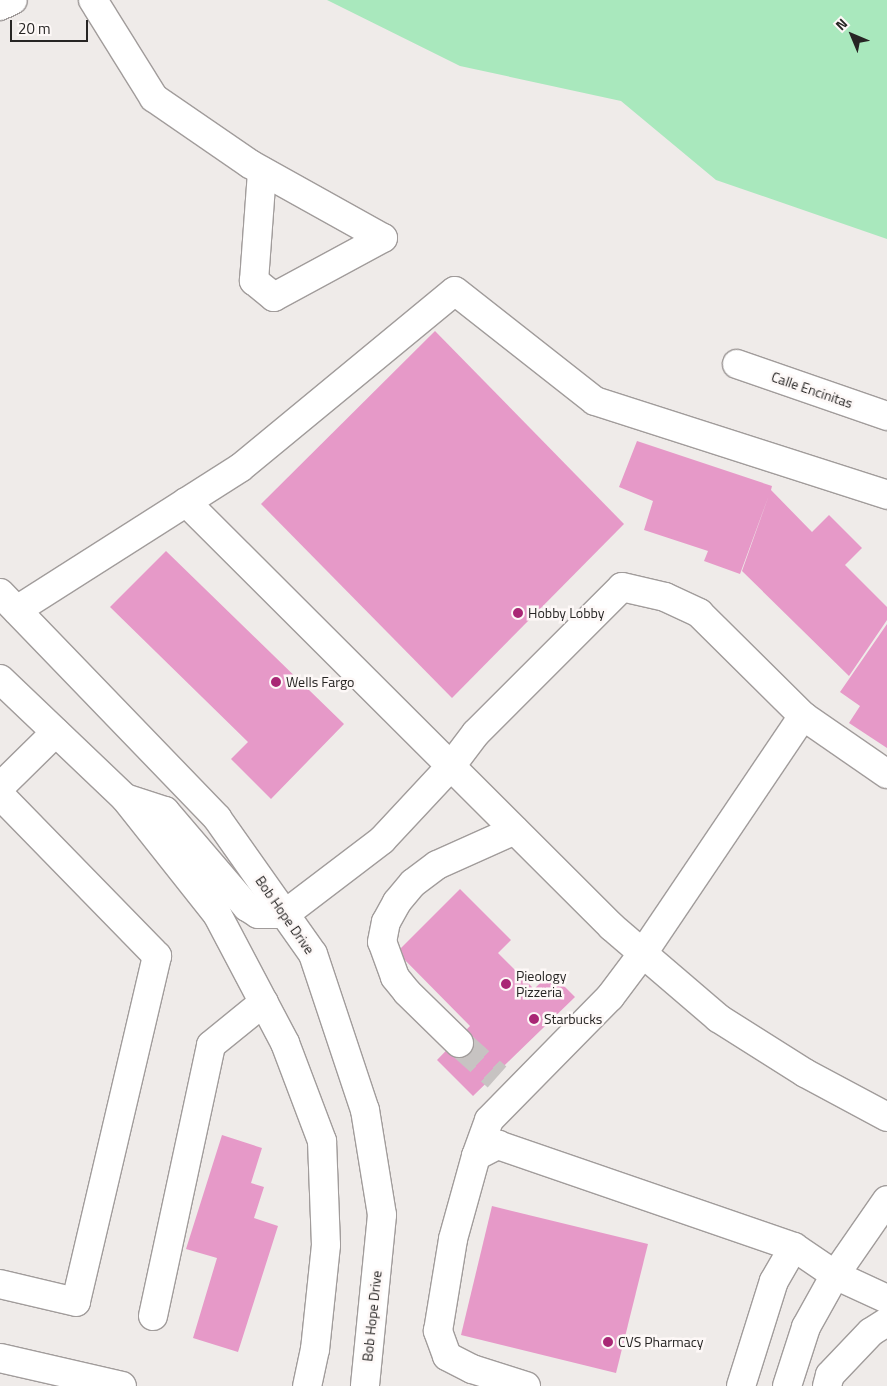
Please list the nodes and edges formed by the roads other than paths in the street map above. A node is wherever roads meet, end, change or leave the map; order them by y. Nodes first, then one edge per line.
1 (13, 0) edge
2 (92, 0) edge
3 (0, 6) edge
4 (262, 171) junction
5 (737, 364) dead end
6 (887, 416) edge
7 (887, 495) edge
8 (186, 502) junction
9 (8, 602) edge
10 (0, 680) edge
11 (802, 716) junction
12 (56, 732) junction
13 (451, 766) junction
14 (887, 774) edge
15 (0, 786) edge
16 (0, 795) edge
17 (125, 798) junction
18 (514, 830) junction
19 (285, 914) junction
20 (643, 953) junction
21 (264, 1002) junction
22 (459, 1043) tunnel mouth
23 (887, 1117) edge
24 (476, 1156) junction
25 (887, 1200) edge
26 (794, 1247) junction
27 (835, 1275) junction
28 (0, 1284) edge
29 (887, 1299) edge
30 (153, 1316) dead end
31 (887, 1322) edge
32 (0, 1358) edge
33 (122, 1386) edge
34 (307, 1386) edge
35 (365, 1386) edge
36 (526, 1386) edge
37 (741, 1386) edge
38 (787, 1386) edge
39 (827, 1386) edge

1 - 3 main road
2 - 4 main road
4 - 4 main road
5 - 6 main road, Calle Encinitas
7 - 8 main road
8 - 9 main road
8 - 13 main road
9 - 19 main road, Bob Hope Drive
10 - 12 main road
11 - 13 main road
11 - 14 main road
11 - 20 main road
12 - 15 main road
12 - 17 main road
13 - 18 main road
13 - 19 main road
16 - 28 main road
17 - 19 main road
17 - 21 main road
18 - 20 main road
18 - 22 main road
19 - 35 main road, Bob Hope Drive
20 - 23 main road
20 - 24 main road
21 - 30 main road
21 - 34 main road
24 - 26 main road
24 - 36 main road
25 - 27 main road
26 - 27 main road
26 - 37 main road
27 - 29 main road
27 - 38 main road
31 - 39 main road
32 - 33 main road

